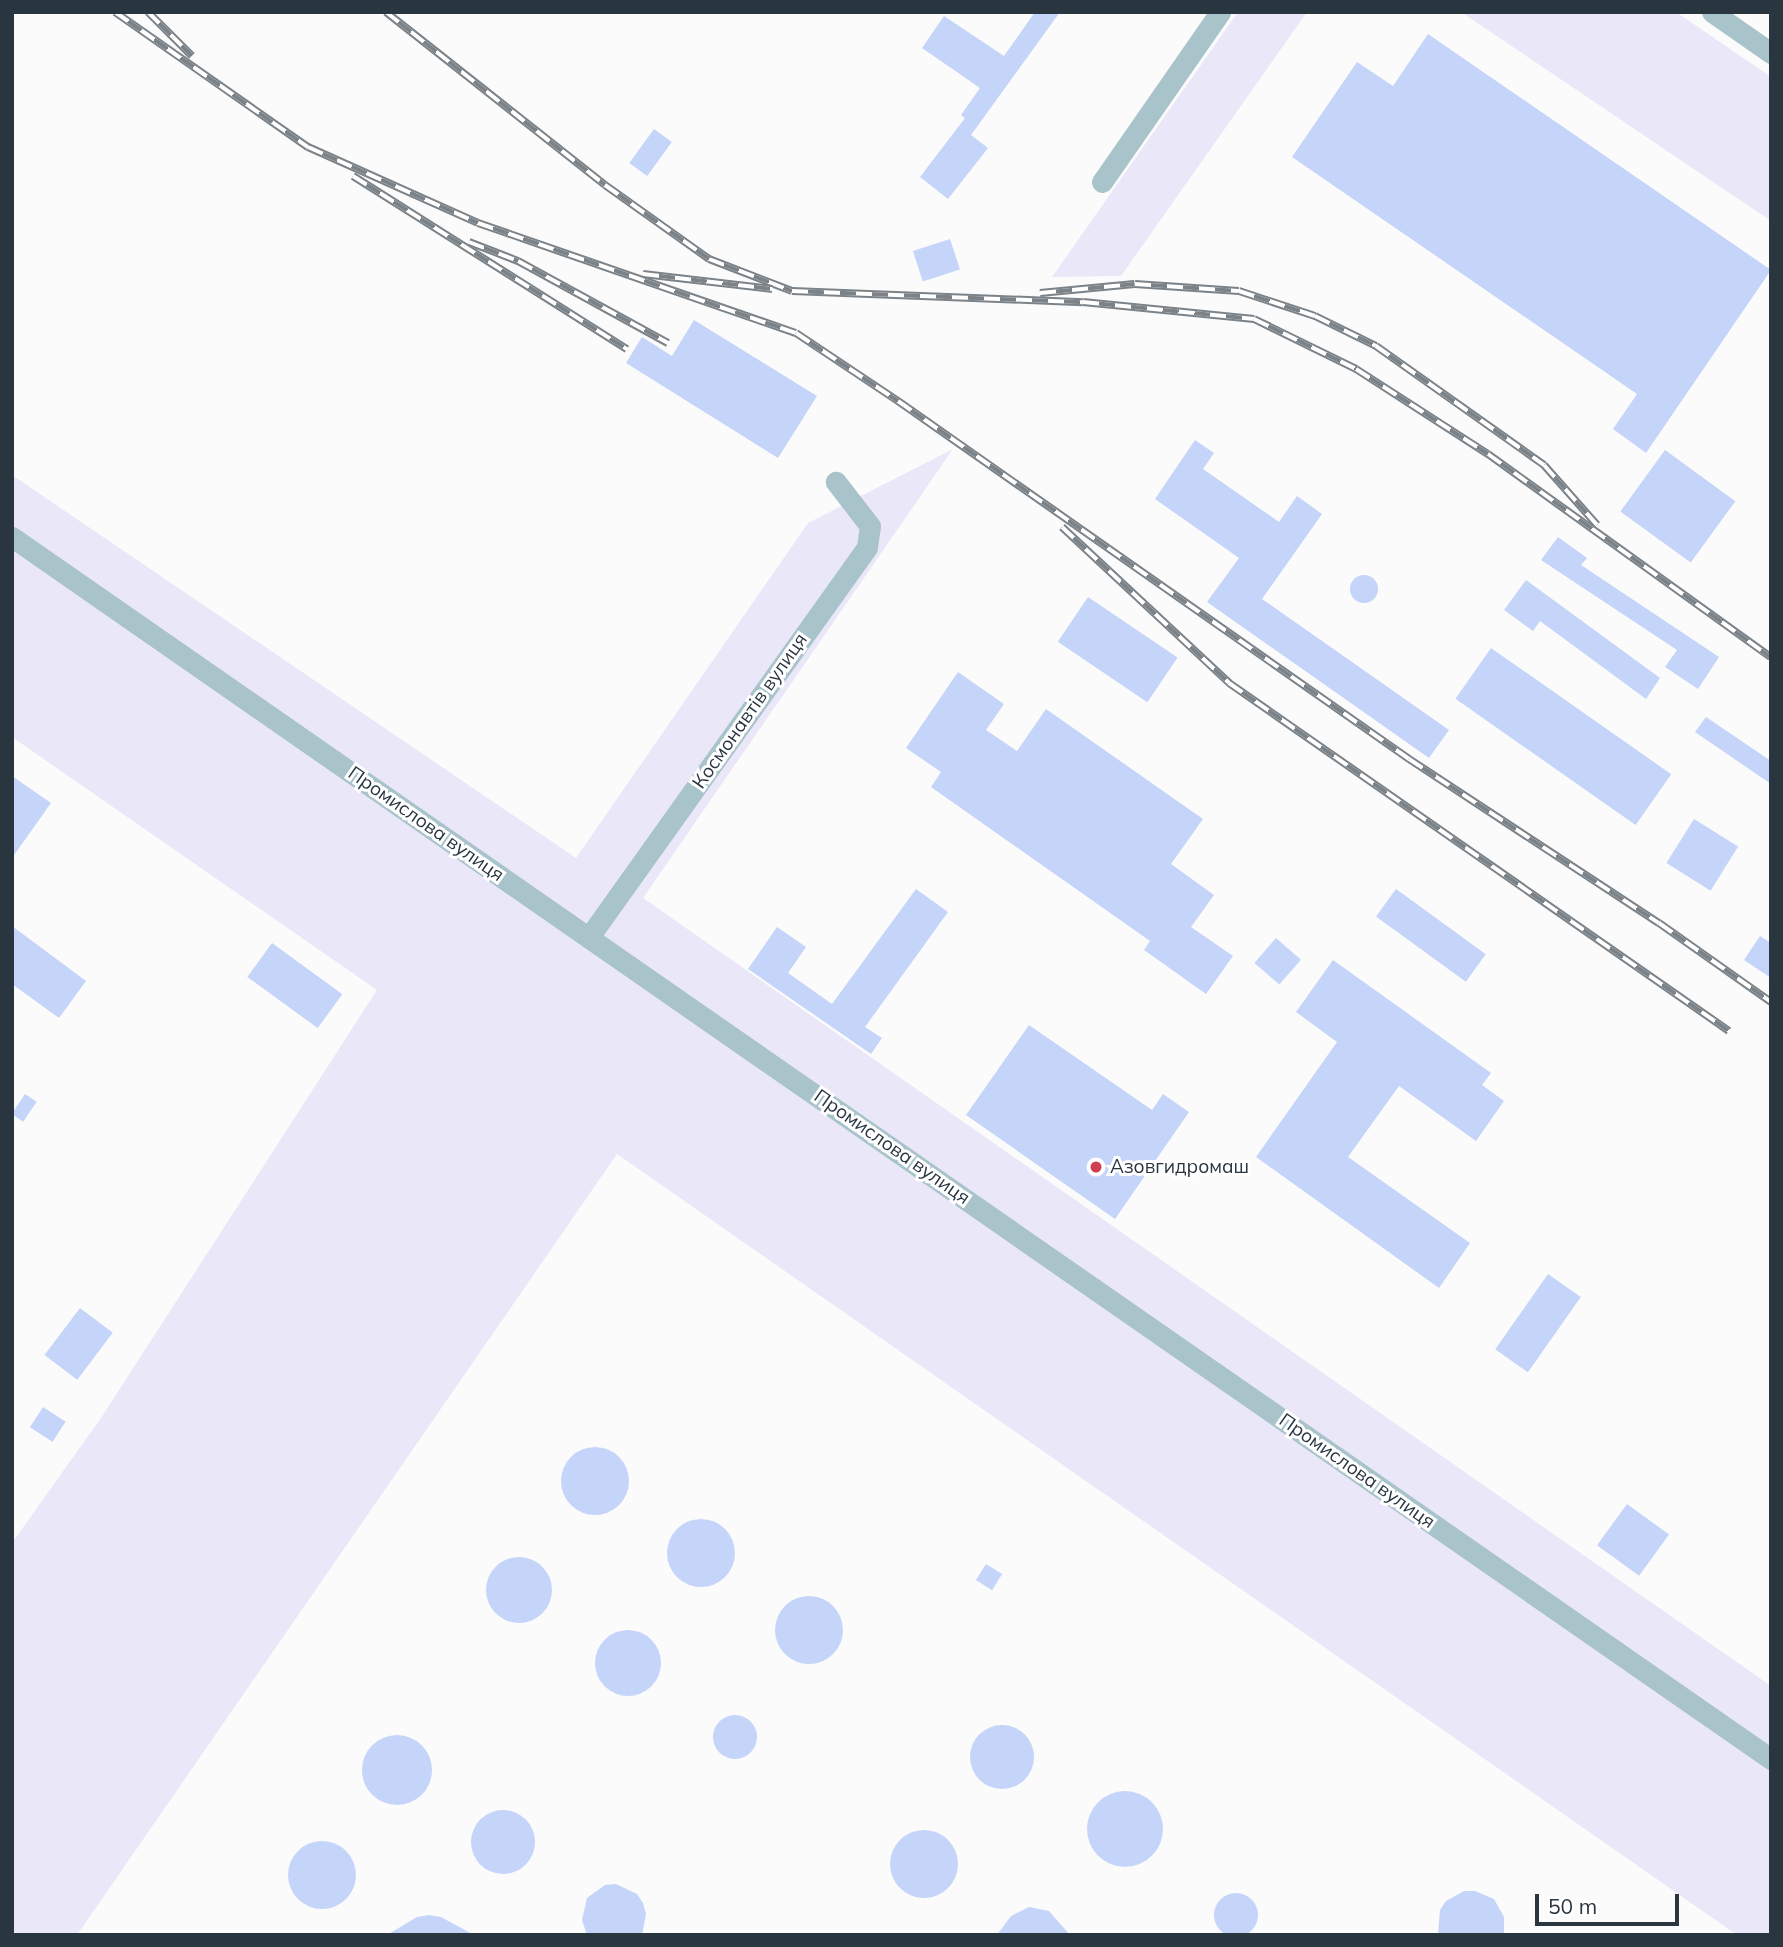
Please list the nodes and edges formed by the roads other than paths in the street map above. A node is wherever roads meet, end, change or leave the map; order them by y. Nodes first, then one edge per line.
1 (1220, 12) edge
2 (1712, 12) edge
3 (1771, 53) edge
4 (1102, 182) dead end
5 (836, 482) dead end
6 (12, 537) edge
7 (589, 937) junction
8 (1771, 1759) edge

1 - 4 street
2 - 3 street
5 - 7 street, Космонавтів вулиця
6 - 7 street, Промислова вулиця
7 - 8 street, Промислова вулиця

